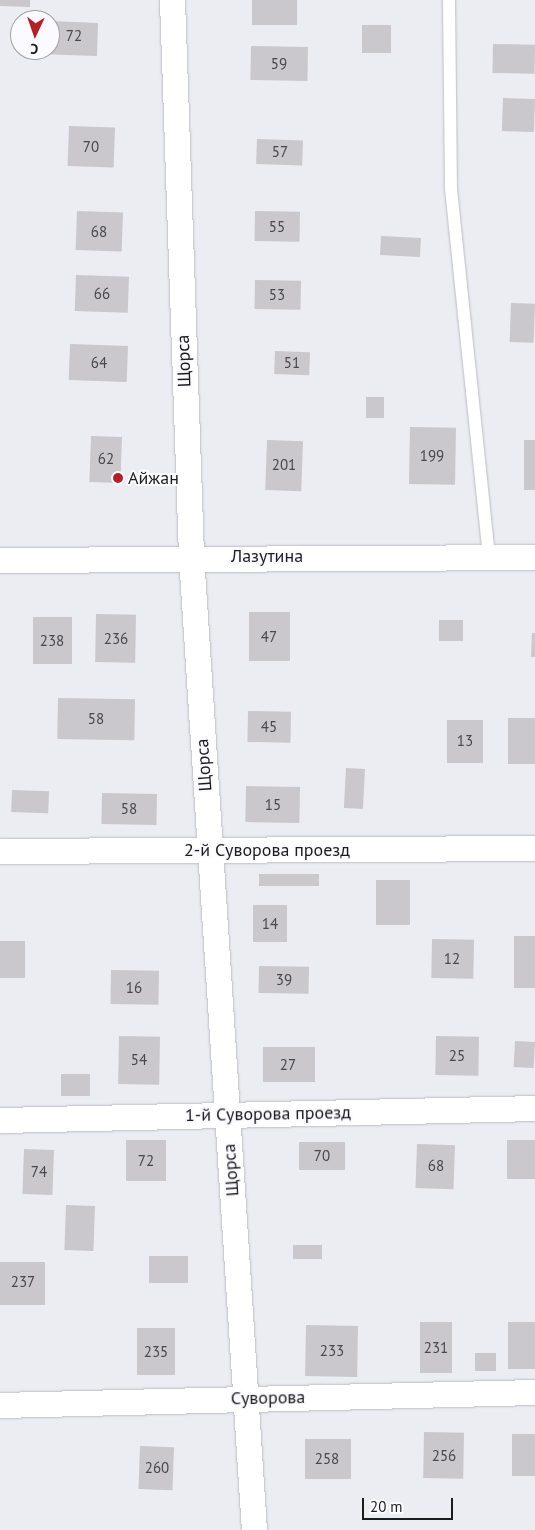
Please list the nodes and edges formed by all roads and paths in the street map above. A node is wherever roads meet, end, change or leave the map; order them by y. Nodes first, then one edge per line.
1 (172, 0) edge
2 (449, 0) edge
3 (191, 556) junction
4 (488, 557) junction
5 (535, 557) edge
6 (0, 560) edge
7 (535, 848) edge
8 (210, 850) junction
9 (0, 851) edge
10 (535, 1108) edge
11 (227, 1115) junction
12 (0, 1120) edge
13 (535, 1392) edge
14 (246, 1399) junction
15 (0, 1405) edge
16 (254, 1530) edge

1 - 3 street, Щорса
2 - 4 lane
3 - 4 street, Лазутина
3 - 6 street, Лазутина
3 - 8 street, Щорса
4 - 5 street, Лазутина
7 - 8 street, 2-й Суворова проезд
8 - 9 street, 2-й Суворова проезд
8 - 11 street, Щорса
10 - 11 street, 1-й Суворова проезд
11 - 12 street, 1-й Суворова проезд
11 - 14 street, Щорса
13 - 14 street, Суворова
14 - 15 street, Суворова
14 - 16 street, Щорса

